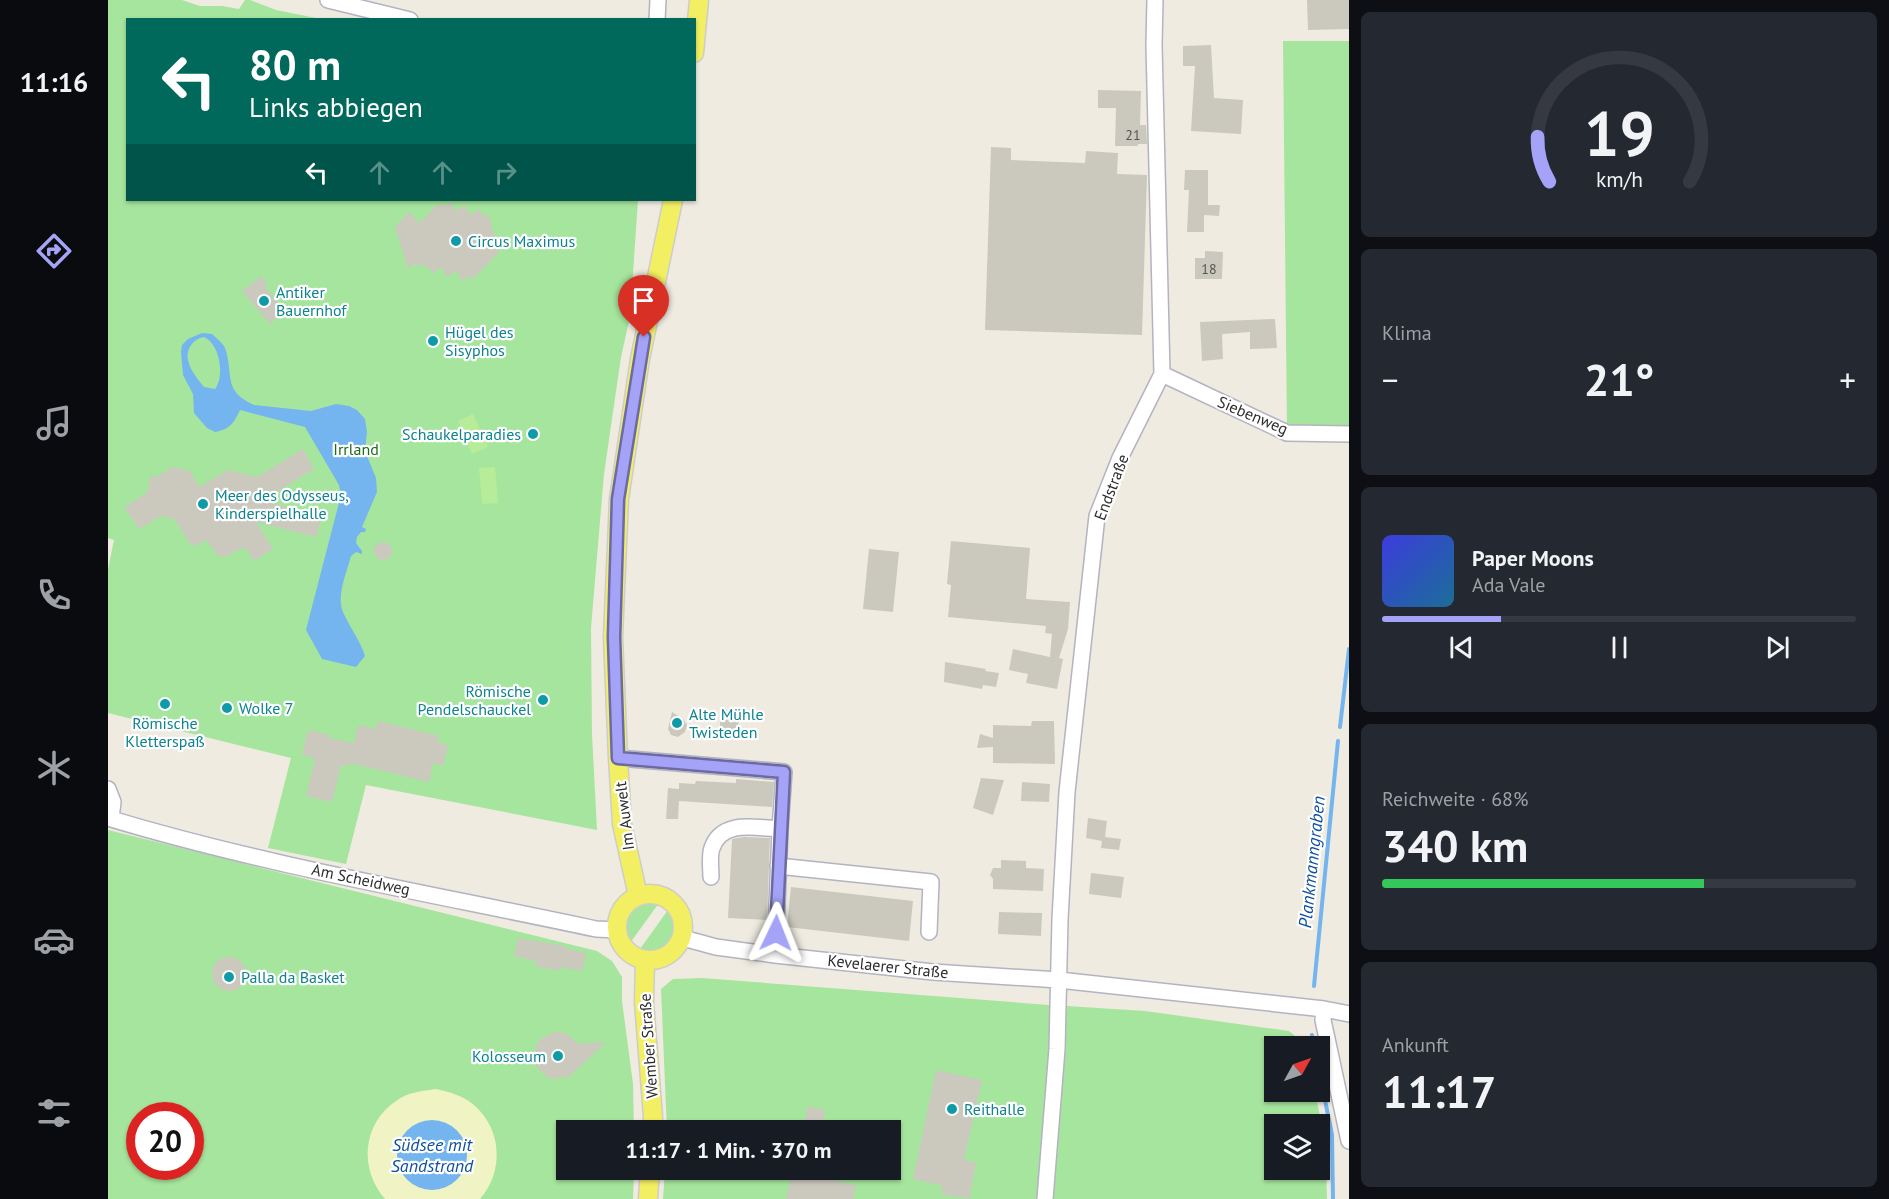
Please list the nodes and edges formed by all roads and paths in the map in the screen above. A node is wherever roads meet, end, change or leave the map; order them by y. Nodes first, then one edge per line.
1 (328, 0) edge
2 (658, 0) edge
3 (699, 0) edge
4 (1155, 0) edge
5 (402, 18) edge
6 (657, 18) edge
7 (696, 32) edge
8 (673, 201) edge
9 (1162, 374) junction
10 (1349, 434) edge
11 (618, 758) junction
12 (108, 789) edge
13 (109, 818) edge
14 (780, 829) junction
15 (778, 866) junction
16 (711, 878) dead end
17 (638, 896) junction
18 (617, 930) junction
19 (929, 932) dead end
20 (683, 938) junction
21 (775, 955) junction
22 (645, 961) junction
23 (1059, 980) junction
24 (1324, 1009) junction
25 (1349, 1014) edge
26 (653, 1120) edge
27 (1349, 1141) edge
28 (649, 1180) edge
29 (648, 1199) edge
30 (1045, 1199) edge

1 - 5 street
2 - 6 street
3 - 7 main road
4 - 9 street, Endstraße
8 - 11 main road, Im Auwelt
9 - 10 street, Siebenweg
9 - 23 street, Endstraße
11 - 14 street
11 - 17 main road, Im Auwelt
12 - 13 street
13 - 18 street, Am Scheidweg
14 - 15 street
14 - 16 street
15 - 19 street
15 - 21 street
17 - 18 main road
17 - 20 main road
18 - 22 main road
20 - 21 street, Kevelaerer Straße
20 - 22 main road
21 - 23 street, Kevelaerer Straße
22 - 26 main road, Wember Straße
23 - 24 street, Kevelaerer Straße
23 - 30 street
24 - 25 street, Kevelaerer Straße
24 - 27 street
28 - 29 main road

